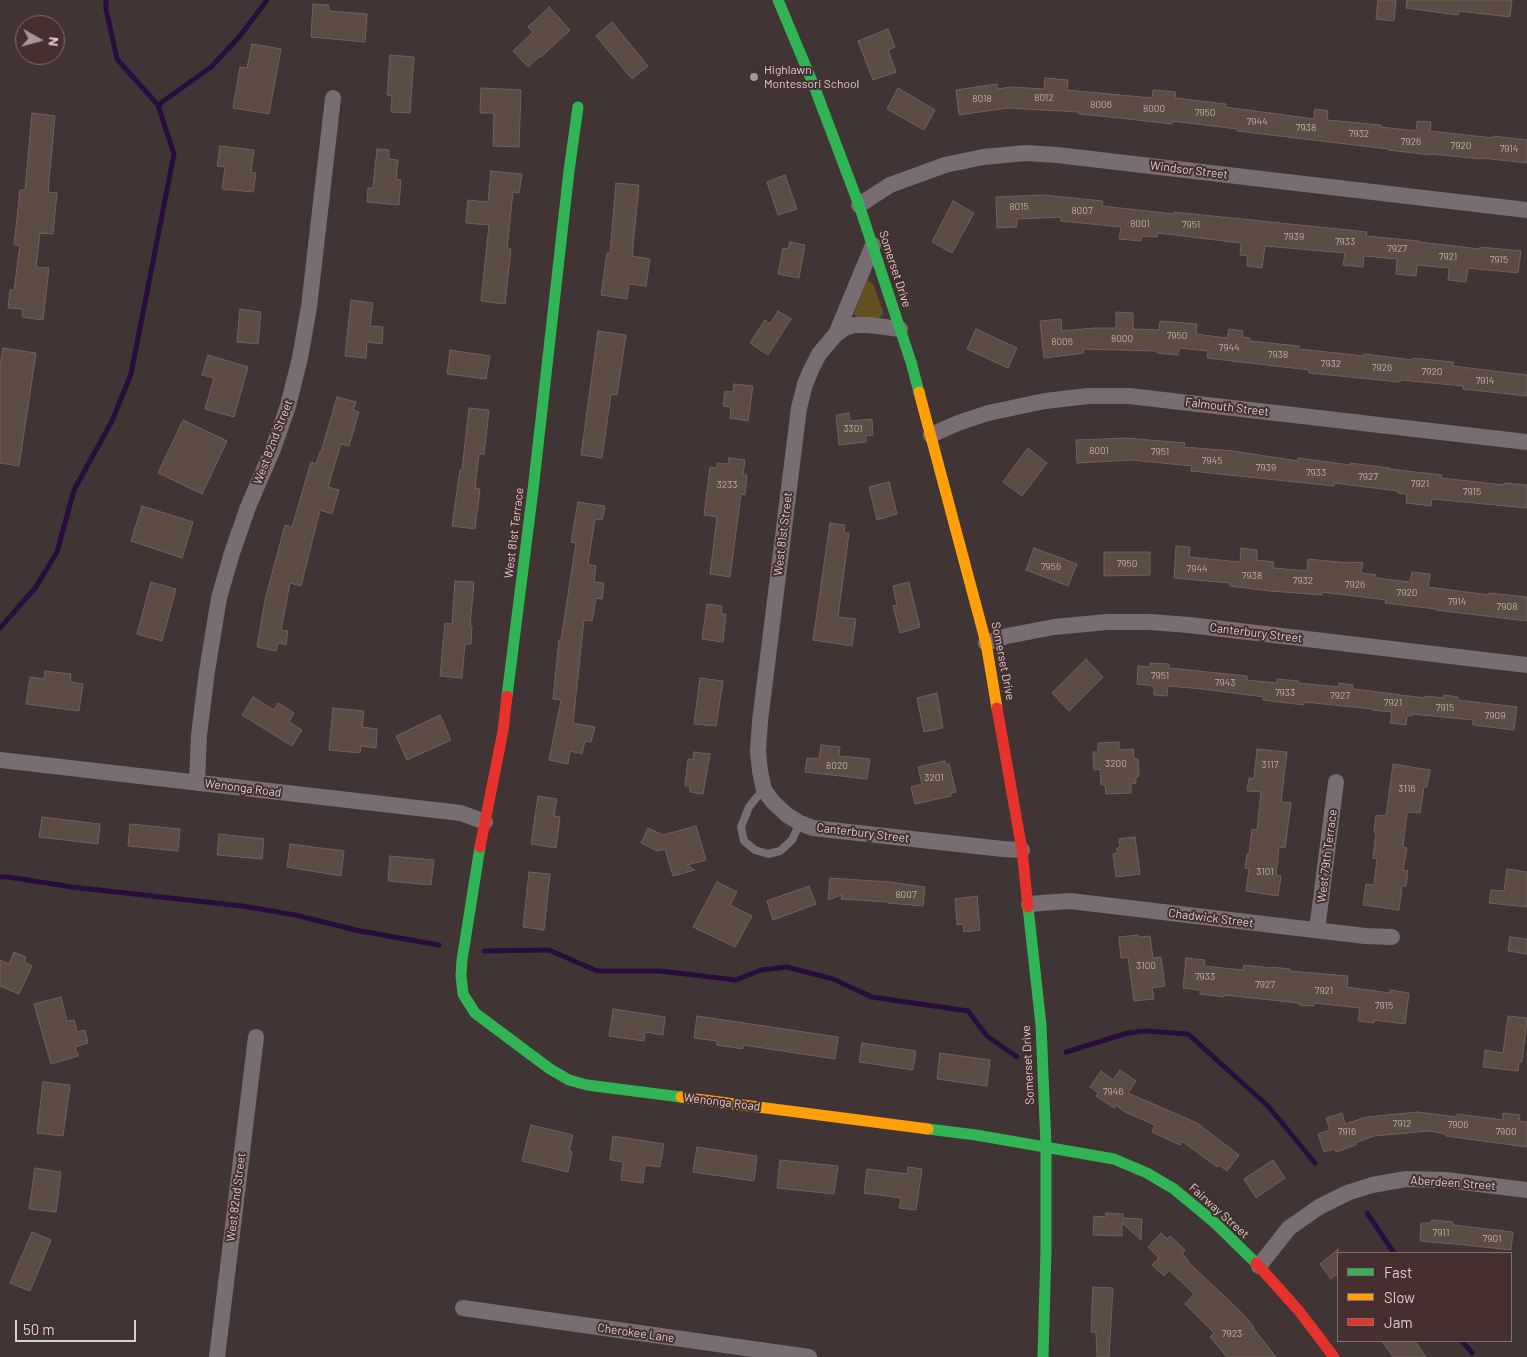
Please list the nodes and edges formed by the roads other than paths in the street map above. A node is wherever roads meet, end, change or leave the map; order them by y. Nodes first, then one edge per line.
1 (778, 0) edge
2 (333, 98) dead end
3 (578, 107) dead end
4 (859, 204) junction
5 (1527, 210) edge
6 (872, 245) junction
7 (900, 330) junction
8 (836, 334) junction
9 (931, 435) junction
10 (1527, 442) edge
11 (986, 643) junction
12 (1527, 665) edge
13 (0, 760) edge
14 (1336, 782) dead end
15 (197, 783) junction
16 (764, 790) junction
17 (485, 822) junction
18 (800, 823) junction
19 (1022, 850) junction
20 (1029, 904) junction
21 (1317, 930) junction
22 (1392, 937) dead end
23 (462, 960) joint
24 (256, 1037) dead end
25 (1046, 1146) junction
26 (1527, 1190) edge
27 (1258, 1266) junction
28 (463, 1308) dead end
29 (217, 1357) edge
30 (809, 1357) edge
31 (1042, 1357) edge
32 (1334, 1357) edge

1 - 4 street, Somerset Drive
2 - 15 street, West 82nd Street
3 - 17 street, West 81st Terrace
4 - 5 street, Windsor Street
4 - 6 street, Somerset Drive
6 - 7 street, Somerset Drive
6 - 8 street, West 81st Street
7 - 8 street, West 81st Street
7 - 9 street, Somerset Drive
8 - 16 street, West 81st Street
9 - 10 street, Falmouth Street
9 - 11 street, Somerset Drive
11 - 12 street, Canterbury Street
11 - 19 street, Somerset Drive
13 - 15 street, Wenonga Road
14 - 21 street, West 79th Terrace
15 - 17 street, Wenonga Road
16 - 18 street, Canterbury Street
16 - 18 lane
17 - 23 street, West 81st Terrace
18 - 19 street, Canterbury Street
19 - 20 street, Somerset Drive
20 - 21 street, Chadwick Street
20 - 25 street, Somerset Drive
21 - 22 street, Chadwick Street
23 - 25 street, Wenonga Road
24 - 29 street, West 82nd Street
25 - 27 street, Fairway Street
25 - 31 street, Somerset Drive
26 - 27 street, Aberdeen Street
27 - 32 street, Fairway Street
28 - 30 street, Cherokee Lane

